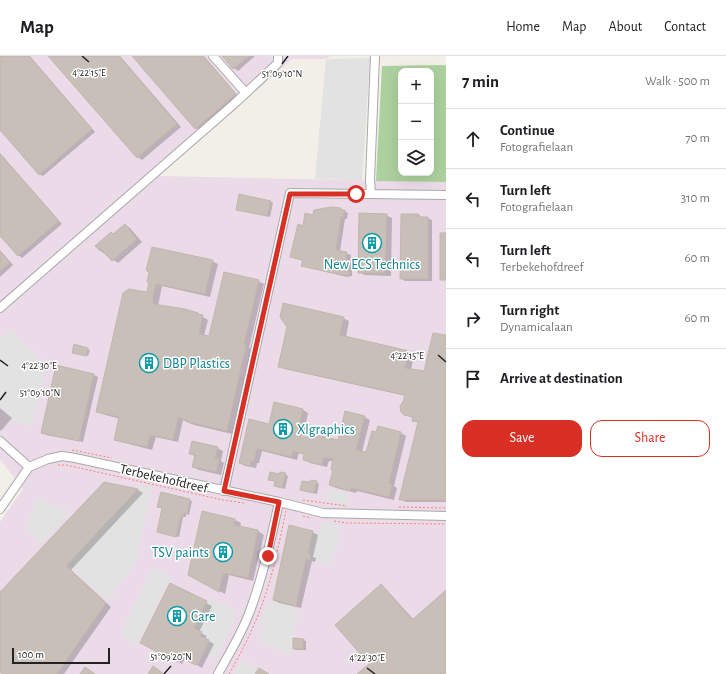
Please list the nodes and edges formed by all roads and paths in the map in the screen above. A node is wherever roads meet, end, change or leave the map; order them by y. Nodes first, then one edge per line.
1 (214, 56) edge
2 (278, 56) edge
3 (374, 56) edge
4 (246, 93) junction
5 (371, 194) junction
6 (446, 195) edge
7 (0, 308) edge
8 (0, 441) edge
9 (59, 465) dead end
10 (29, 467) junction
11 (224, 491) junction
12 (299, 499) dead end
13 (246, 502) dead end
14 (279, 502) junction
15 (352, 506) dead end
16 (399, 507) dead end
17 (446, 508) edge
18 (0, 510) edge
19 (446, 516) edge
20 (218, 674) edge

1 - 4 street
2 - 4 street
3 - 5 street
4 - 7 street
5 - 6 street
5 - 11 street
8 - 10 street
9 - 13 path
10 - 11 street, Terbekehofdreef
10 - 18 street
11 - 14 street, Terbekehofdreef
12 - 15 path
14 - 19 street, Terbekehofdreef
14 - 20 street
16 - 17 path

